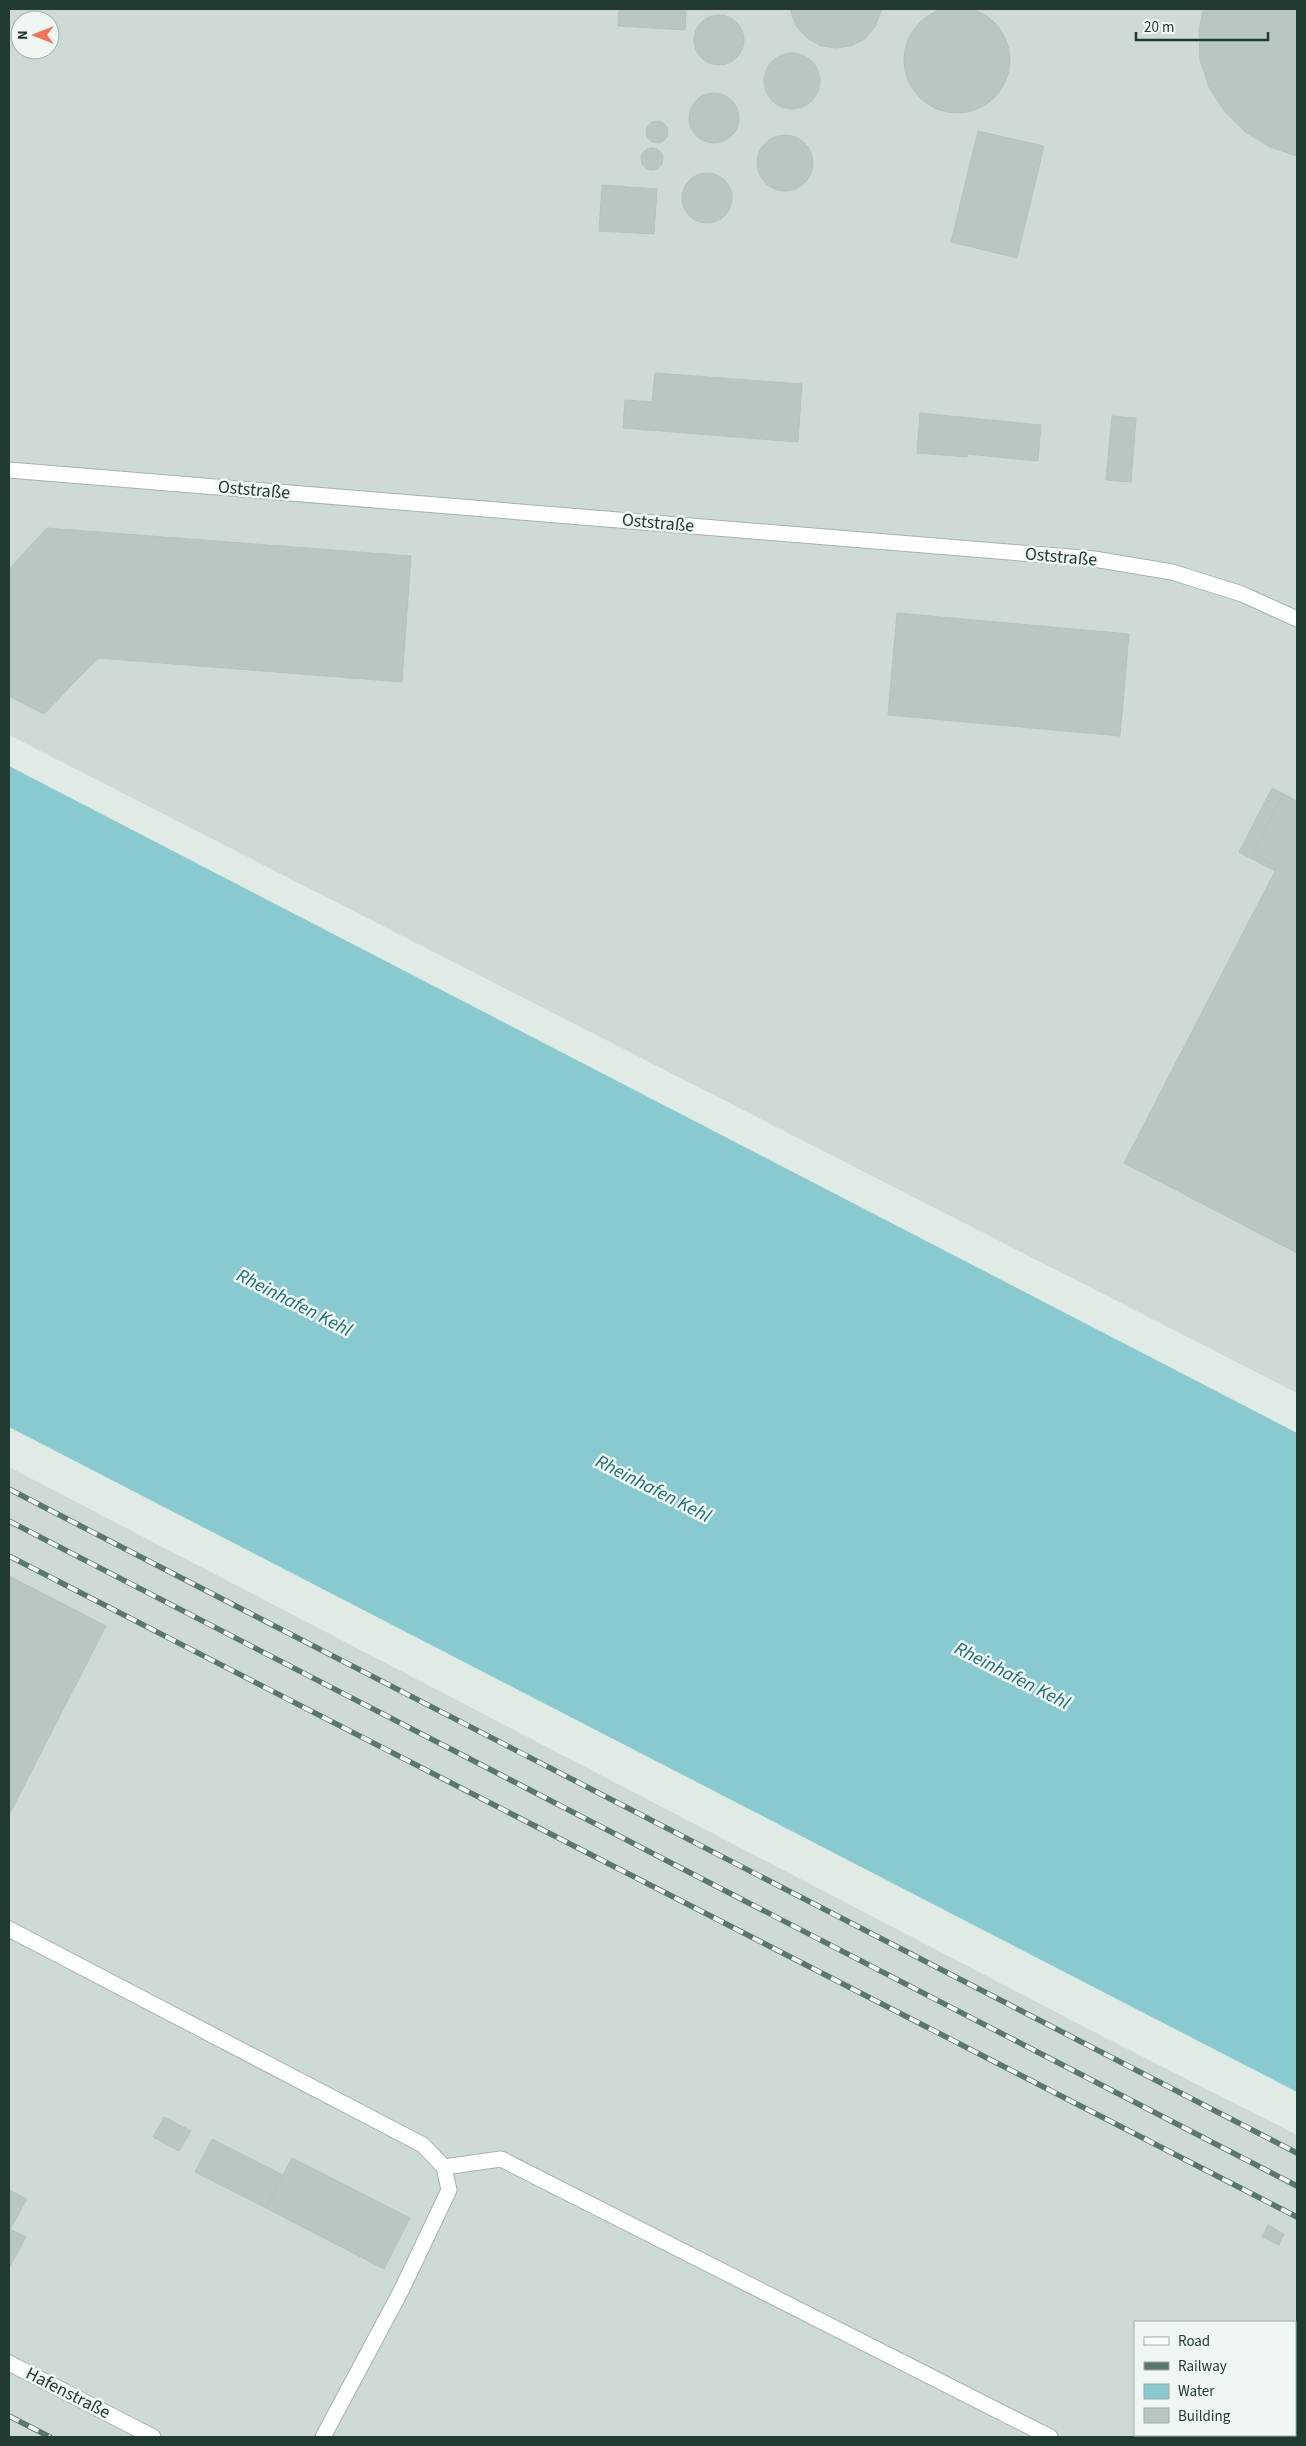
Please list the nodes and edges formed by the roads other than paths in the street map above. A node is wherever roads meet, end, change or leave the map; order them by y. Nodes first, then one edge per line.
1 (9, 470) edge
2 (1297, 619) edge
3 (9, 1929) edge
4 (444, 2167) junction
5 (9, 2363) edge
6 (153, 2437) edge
7 (323, 2437) edge
8 (1050, 2437) edge

1 - 2 street, Oststraße
3 - 4 street
4 - 7 street
4 - 8 street
5 - 6 street, Hafenstraße

